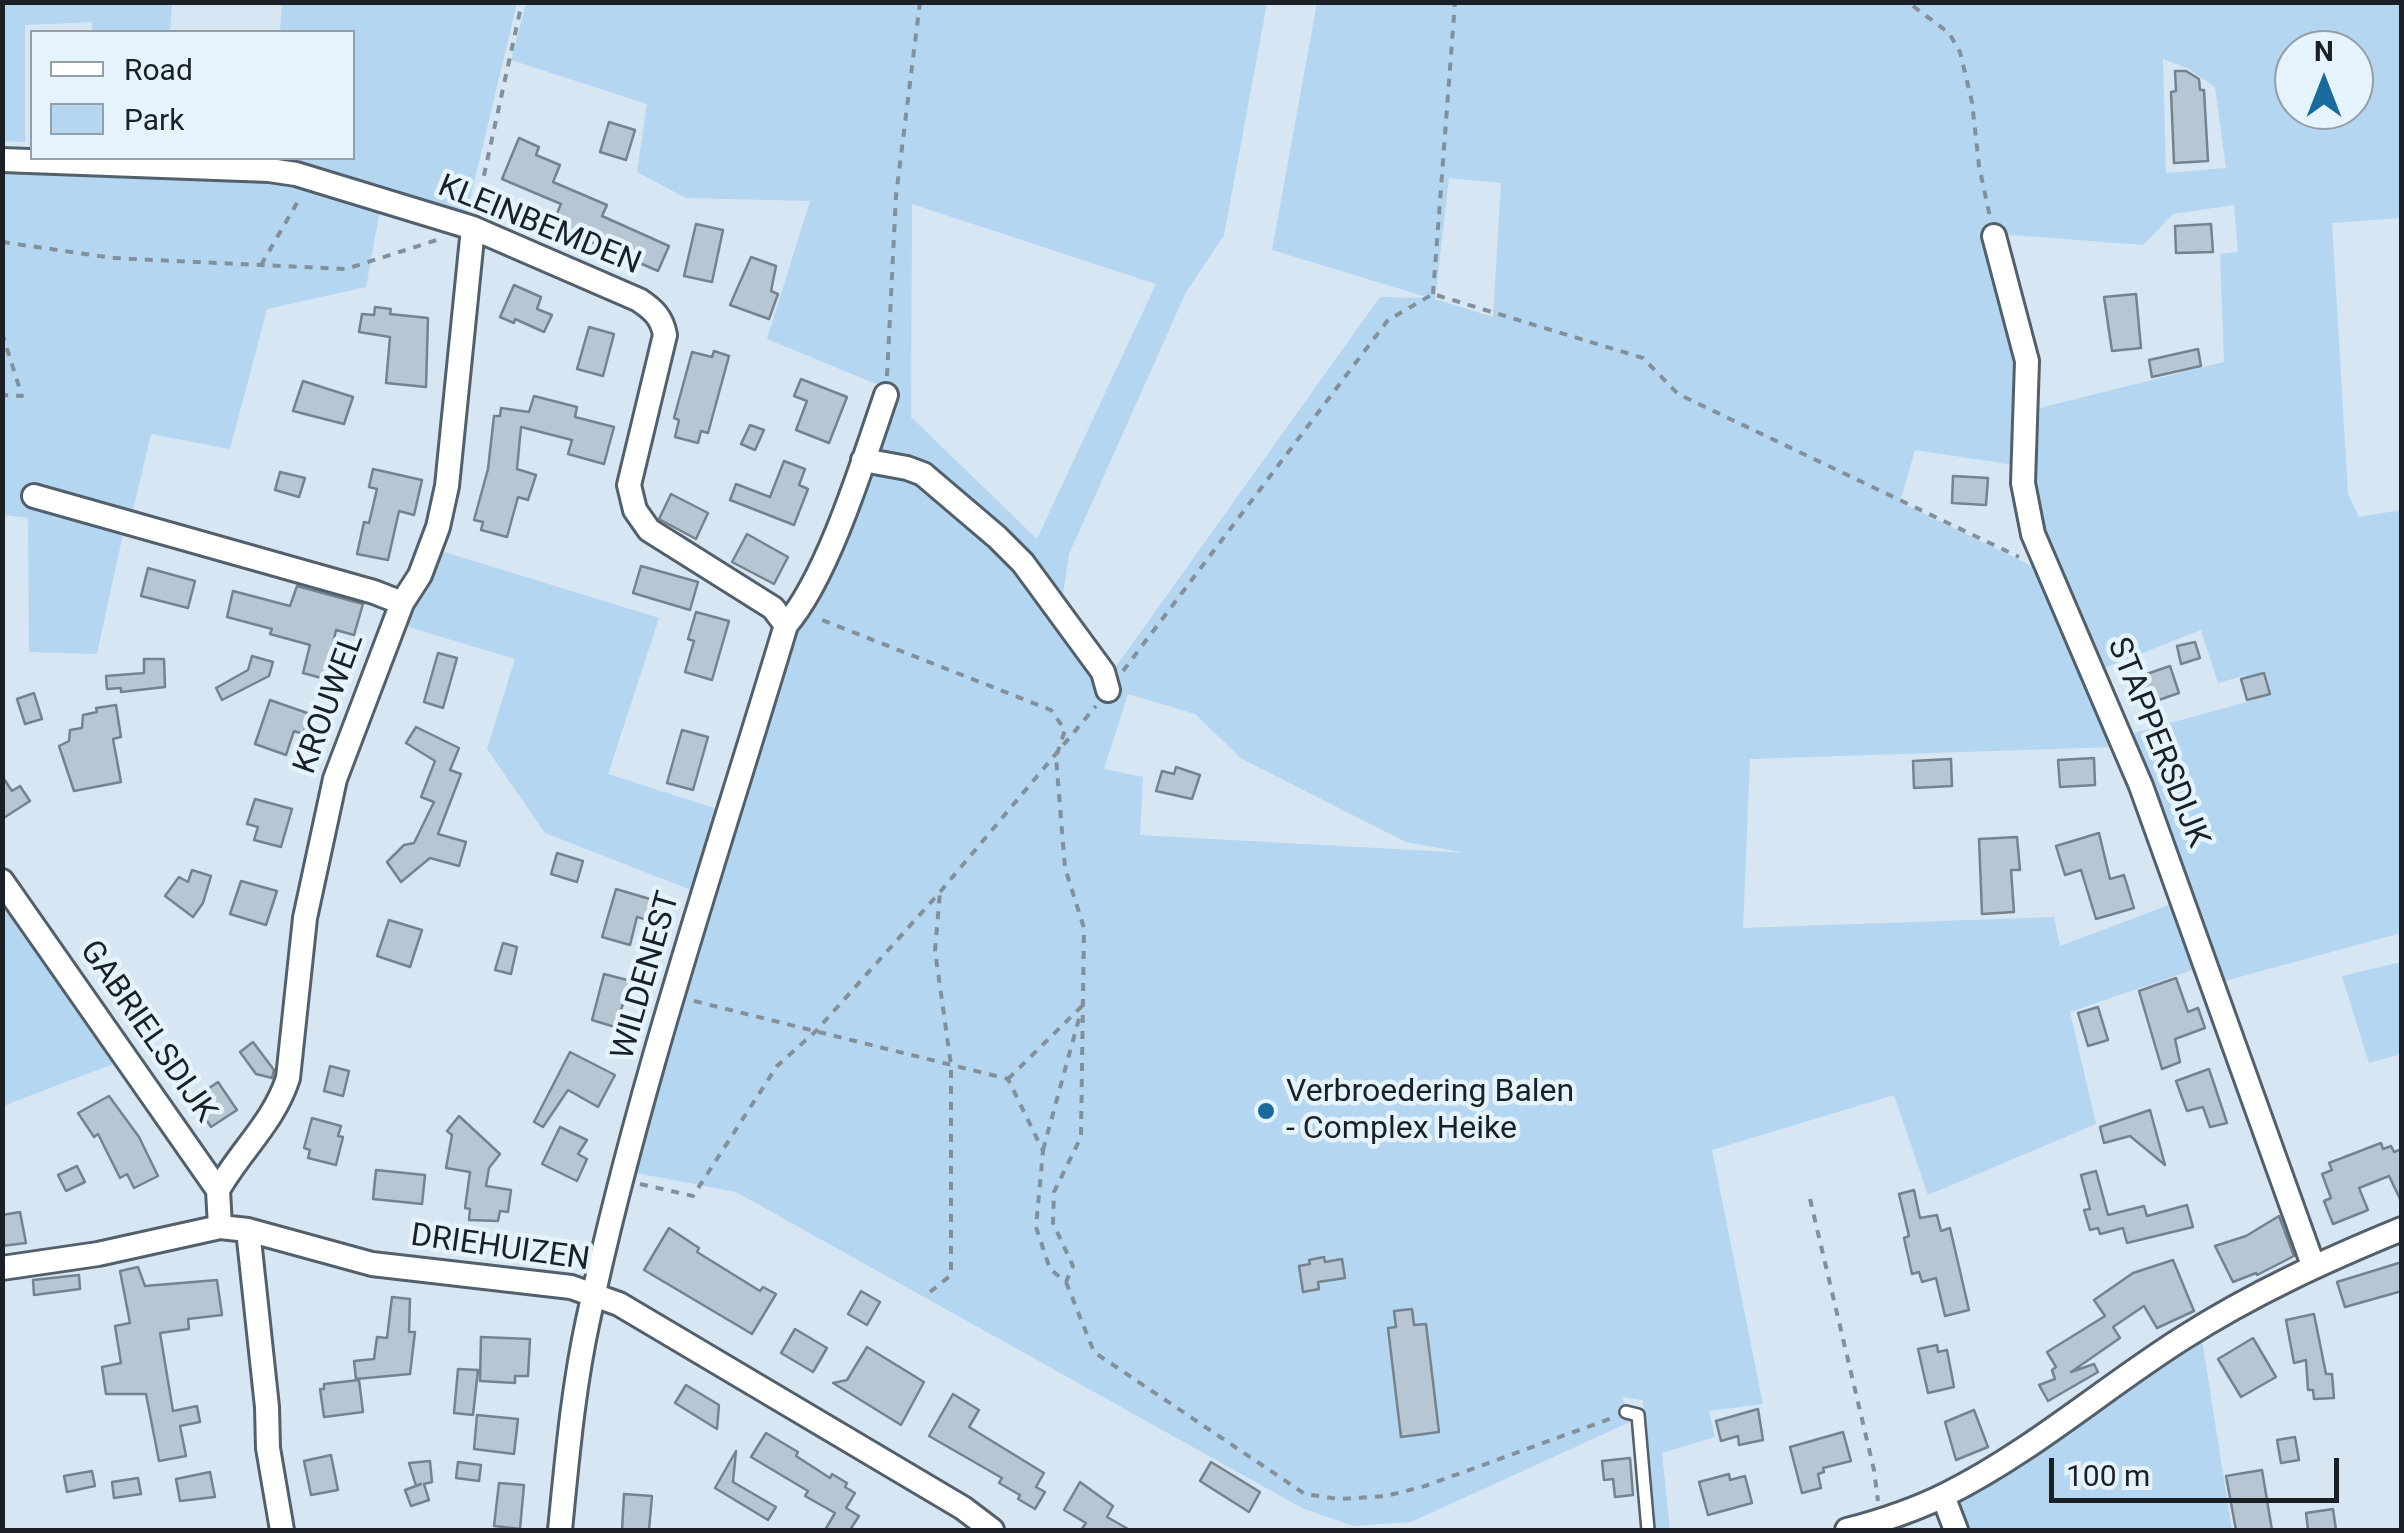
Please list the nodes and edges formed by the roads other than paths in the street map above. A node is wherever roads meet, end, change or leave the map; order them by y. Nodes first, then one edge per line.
1 (2, 160) edge
2 (473, 228) junction
3 (1994, 236) road end
4 (886, 395) road end
5 (863, 460) junction
6 (34, 496) dead end
7 (402, 603) junction
8 (792, 618) junction
9 (1108, 690) road end
10 (2, 881) edge
11 (218, 1190) junction
12 (220, 1226) junction
13 (2402, 1229) edge
14 (248, 1230) junction
15 (2313, 1265) junction
16 (2, 1268) edge
17 (594, 1293) junction
18 (1626, 1412) road end
19 (1943, 1496) junction
20 (282, 1530) edge
21 (560, 1530) edge
22 (992, 1530) edge
23 (1648, 1530) edge
24 (1847, 1530) edge
25 (1956, 1530) edge

1 - 2 street, KLEINBEMDEN
2 - 7 street, KROUWEL
2 - 8 street, KLEINBEMDEN
3 - 15 street, STAPPERSDIJK
4 - 5 street, WILDENEST
5 - 8 street, WILDENEST
5 - 9 street
6 - 7 street
7 - 11 street, KROUWEL
8 - 17 street, WILDENEST
10 - 11 street, GABRIELSDIJK
11 - 12 street
12 - 14 street, DRIEHUIZEN
12 - 16 street, DRIEHUIZEN
13 - 15 street
14 - 17 street, DRIEHUIZEN
14 - 20 street
15 - 19 street
17 - 21 street, WILDENEST
17 - 22 street, DRIEHUIZEN
18 - 23 lane
19 - 24 street
19 - 25 street

